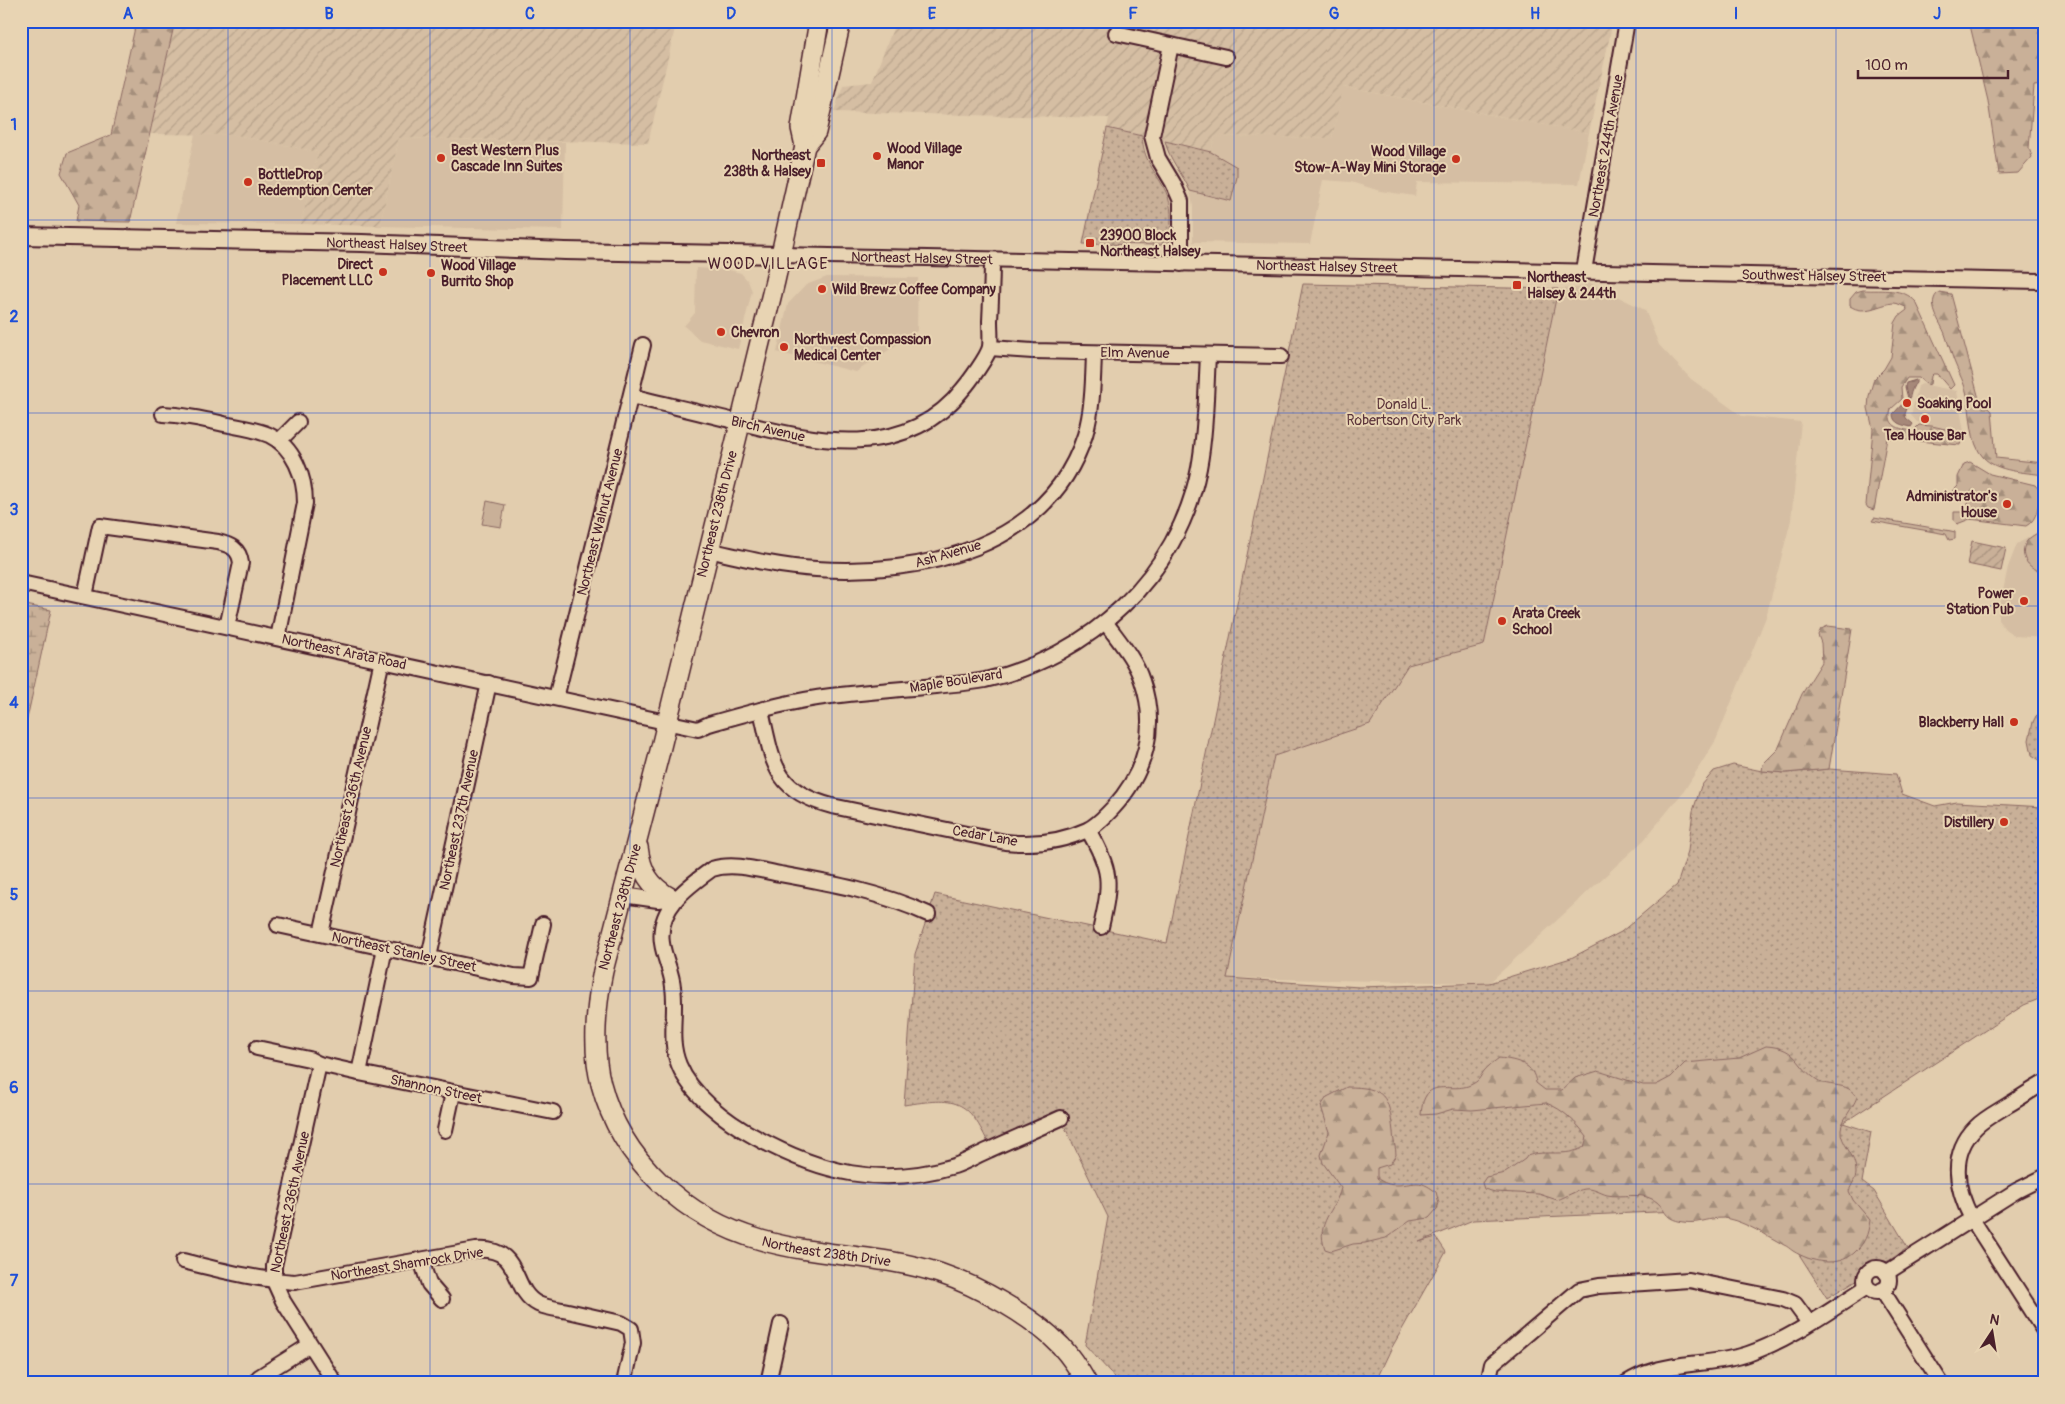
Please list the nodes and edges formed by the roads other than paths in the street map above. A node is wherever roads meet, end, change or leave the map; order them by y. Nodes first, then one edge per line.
1 (819, 21) edge
2 (841, 21) edge
3 (1627, 21) edge
4 (1116, 33) dead end
5 (1171, 45) junction
6 (1226, 57) dead end
7 (805, 146) junction
8 (21, 236) edge
9 (780, 255) junction
10 (992, 260) junction
11 (1181, 264) junction
12 (1584, 271) junction
13 (2044, 281) edge
14 (643, 345) dead end
15 (990, 348) junction
16 (1094, 352) junction
17 (1208, 355) junction
18 (1281, 356) dead end
19 (631, 396) junction
20 (163, 414) dead end
21 (298, 422) dead end
22 (740, 422) junction
23 (279, 441) junction
24 (708, 550) junction
25 (21, 583) edge
26 (85, 596) junction
27 (1106, 623) junction
28 (227, 627) junction
29 (278, 638) junction
30 (382, 660) junction
31 (489, 683) junction
32 (556, 698) junction
33 (760, 710) junction
34 (675, 724) junction
35 (1088, 830) junction
36 (638, 838) junction
37 (623, 895) junction
38 (673, 898) junction
39 (928, 914) dead end
40 (543, 924) dead end
41 (278, 925) dead end
42 (1101, 928) dead end
43 (321, 934) junction
44 (385, 948) junction
45 (429, 957) junction
46 (257, 1048) dead end
47 (319, 1064) junction
48 (359, 1073) junction
49 (2044, 1083) edge
50 (453, 1092) junction
51 (553, 1112) dead end
52 (1061, 1118) dead end
53 (445, 1130) dead end
54 (2044, 1177) edge
55 (1972, 1219) junction
56 (422, 1260) junction
57 (183, 1261) dead end
58 (1886, 1273) junction
59 (274, 1280) junction
60 (1867, 1287) junction
61 (1882, 1290) junction
62 (442, 1299) dead end
63 (1809, 1323) junction
64 (2042, 1323) edge
65 (781, 1324) dead end
66 (310, 1345) junction
67 (256, 1383) edge
68 (335, 1383) edge
69 (624, 1383) edge
70 (768, 1383) edge
71 (1087, 1383) edge
72 (1488, 1383) edge
73 (1626, 1383) edge
74 (1941, 1383) edge

1 - 7 highway, Northeast 238th Drive
2 - 7 highway, Northeast 238th Drive
3 - 12 street, Northeast 244th Avenue
4 - 5 street
5 - 6 street
5 - 11 street
7 - 9 highway, Northeast 238th Drive
8 - 9 main road, Northeast Halsey Street
9 - 10 street, Northeast Halsey Street
9 - 22 highway, Northeast 238th Drive
10 - 11 street, Northeast Halsey Street
10 - 15 street
11 - 12 street, Northeast Halsey Street
12 - 13 street, Southwest Halsey Street
14 - 19 street, Northeast Walnut Avenue
15 - 16 street, Elm Avenue
15 - 22 street, Birch Avenue
16 - 17 street, Elm Avenue
16 - 24 street, Ash Avenue
17 - 18 street, Elm Avenue
17 - 27 street, Maple Boulevard
19 - 22 street, Birch Avenue
19 - 32 street, Northeast Walnut Avenue
20 - 23 street
21 - 23 street
22 - 24 highway, Northeast 238th Drive
23 - 29 street
24 - 34 highway, Northeast 238th Drive
25 - 26 street, Northeast Arata Road
26 - 28 street, Northeast Arata Road
26 - 28 street
27 - 33 street, Maple Boulevard
27 - 35 street, Cedar Lane
28 - 29 street, Northeast Arata Road
29 - 30 street, Northeast Arata Road
30 - 31 street, Northeast Arata Road
30 - 43 street, Northeast 236th Avenue
31 - 32 street, Northeast Arata Road
31 - 45 street, Northeast 237th Avenue
32 - 34 street, Northeast Arata Road
33 - 34 street, Maple Boulevard
33 - 35 street, Cedar Lane
34 - 36 highway, Northeast 238th Drive
35 - 42 street
36 - 37 highway, Northeast 238th Drive
36 - 38 highway
37 - 38 street
37 - 71 highway, Northeast 238th Drive
38 - 39 street
38 - 52 street
40 - 45 street, Northeast Stanley Street
41 - 43 street, Northeast Stanley Street
43 - 44 street, Northeast Stanley Street
44 - 45 street, Northeast Stanley Street
44 - 48 street
46 - 47 street, Shannon Street
47 - 48 street, Shannon Street
47 - 59 street, Northeast 236th Avenue
48 - 50 street, Shannon Street
49 - 55 street
50 - 51 street, Shannon Street
50 - 53 street
54 - 55 street
55 - 58 street
55 - 64 street
56 - 59 street, Northeast Shamrock Drive
56 - 62 street
56 - 69 street, Northeast Shamrock Drive
57 - 59 street, Northeast Shamrock Drive
58 - 60 street
58 - 61 street
59 - 66 street
60 - 61 street
60 - 63 street
61 - 74 street
63 - 72 street
63 - 73 street
65 - 70 street
66 - 67 street
66 - 68 street

